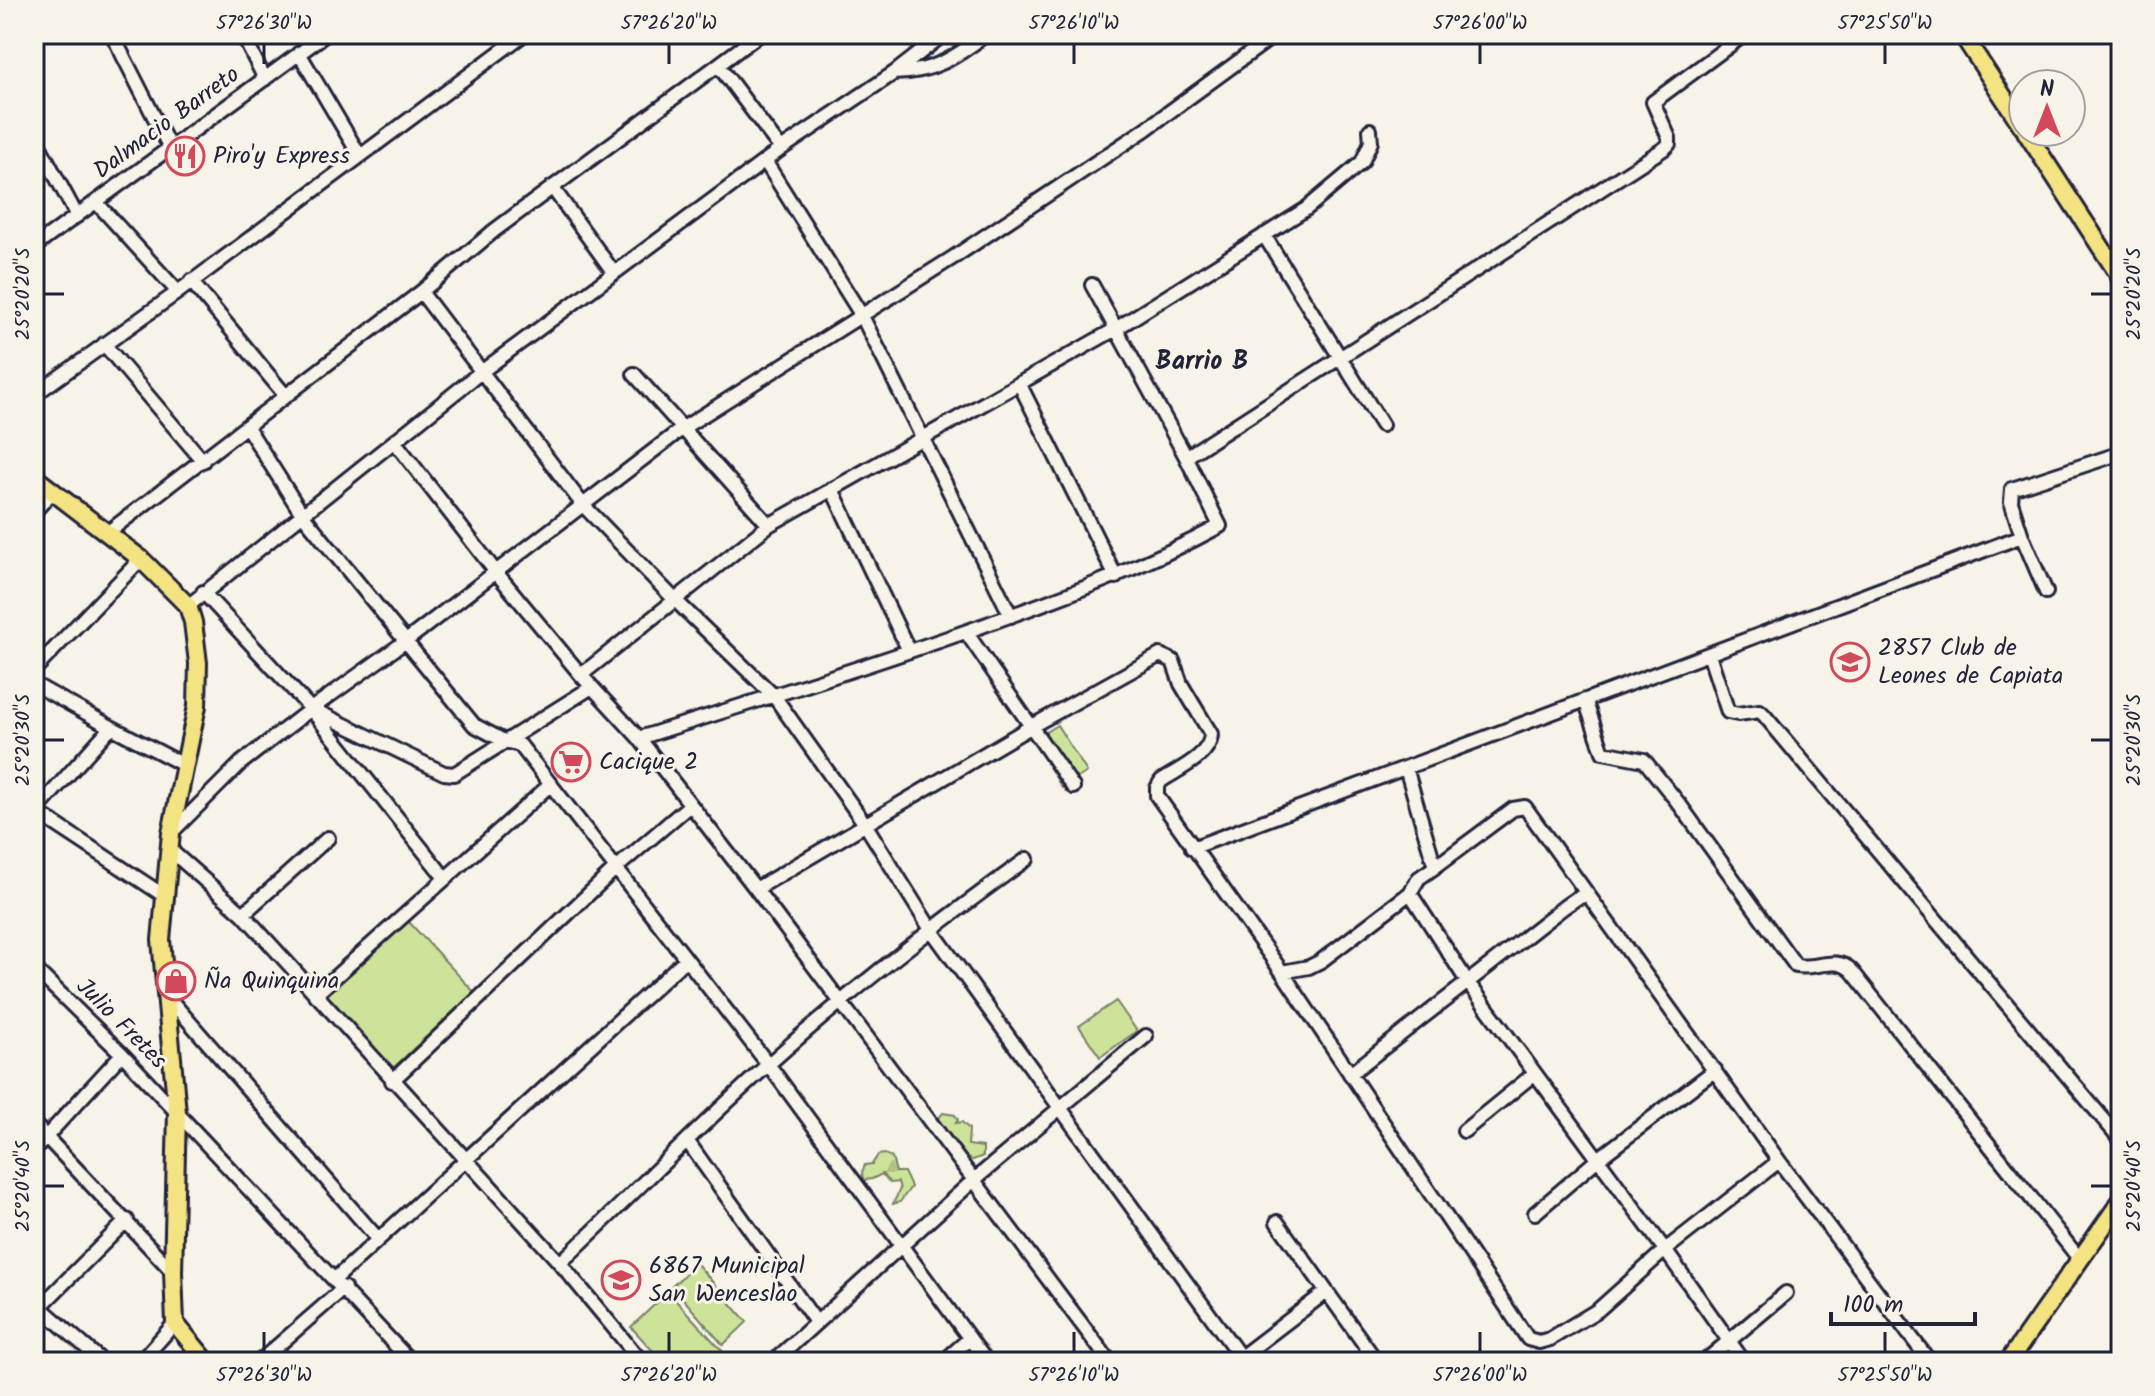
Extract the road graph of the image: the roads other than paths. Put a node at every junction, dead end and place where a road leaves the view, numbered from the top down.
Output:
1 (112, 34) edge
2 (242, 34) edge
3 (326, 34) edge
4 (524, 34) edge
5 (760, 34) edge
6 (944, 34) edge
7 (986, 34) edge
8 (1276, 34) edge
9 (1745, 34) edge
10 (1962, 34) edge
11 (299, 53) junction
12 (718, 65) junction
13 (894, 73) junction
14 (265, 79) junction
15 (2007, 103) edge
16 (1370, 130) dead end
17 (34, 136) edge
18 (170, 148) junction
19 (2036, 148) edge
20 (781, 149) junction
21 (360, 156) junction
22 (765, 161) junction
23 (552, 187) junction
24 (96, 202) junction
25 (77, 216) junction
26 (1264, 235) junction
27 (34, 247) edge
28 (614, 273) junction
29 (2121, 278) edge
30 (191, 281) junction
31 (1092, 285) dead end
32 (178, 292) junction
33 (421, 292) junction
34 (862, 316) junction
35 (1114, 330) junction
36 (104, 344) junction
37 (1338, 358) junction
38 (481, 372) junction
39 (634, 374) dead end
40 (1020, 385) junction
41 (34, 395) edge
42 (285, 395) junction
43 (1382, 425) dead end
44 (247, 427) junction
45 (683, 428) junction
46 (924, 439) junction
47 (395, 442) junction
48 (2121, 453) edge
49 (1186, 457) junction
50 (203, 461) junction
51 (34, 477) edge
52 (832, 489) junction
53 (53, 491) junction
54 (583, 505) junction
55 (34, 512) edge
56 (302, 514) junction
57 (769, 525) junction
58 (107, 533) junction
59 (2022, 536) junction
60 (141, 559) junction
61 (495, 571) junction
62 (1116, 577) junction
63 (203, 592) junction
64 (2046, 592) dead end
65 (675, 600) junction
66 (188, 606) junction
67 (1011, 616) junction
68 (966, 632) junction
69 (406, 641) junction
70 (909, 651) junction
71 (1709, 654) junction
72 (34, 670) edge
73 (581, 675) junction
74 (34, 684) edge
75 (592, 687) junction
76 (774, 696) junction
77 (1585, 700) junction
78 (311, 709) junction
79 (1032, 726) junction
80 (111, 727) junction
81 (639, 738) junction
82 (504, 741) junction
83 (186, 766) junction
84 (1406, 768) junction
85 (551, 784) junction
86 (1073, 787) dead end
87 (690, 805) junction
88 (35, 811) edge
89 (865, 824) junction
90 (328, 838) dead end
91 (170, 841) junction
92 (1192, 848) junction
93 (1027, 859) dead end
94 (1435, 867) junction
95 (615, 869) junction
96 (445, 878) junction
97 (756, 889) junction
98 (1410, 893) junction
99 (163, 895) junction
100 (1588, 895) junction
101 (243, 914) junction
102 (930, 928) junction
103 (685, 960) junction
104 (34, 968) edge
105 (1282, 972) junction
106 (1467, 981) junction
107 (164, 992) junction
108 (315, 995) junction
109 (839, 1002) junction
110 (1146, 1036) dead end
111 (122, 1054) junction
112 (768, 1064) junction
113 (1715, 1070) junction
114 (1350, 1074) junction
115 (1534, 1074) junction
116 (392, 1081) junction
117 (1059, 1107) junction
118 (177, 1112) junction
119 (34, 1124) edge
120 (1464, 1131) dead end
121 (46, 1137) junction
122 (2121, 1140) edge
123 (688, 1142) junction
124 (34, 1150) edge
125 (1598, 1159) junction
126 (465, 1160) junction
127 (1779, 1161) junction
128 (974, 1180) junction
129 (2121, 1201) edge
130 (1535, 1213) dead end
131 (127, 1220) junction
132 (1277, 1222) dead end
133 (378, 1239) junction
134 (903, 1246) junction
135 (1665, 1250) junction
136 (2081, 1261) junction
137 (560, 1263) junction
138 (173, 1272) junction
139 (340, 1283) junction
140 (1326, 1292) junction
141 (1786, 1293) dead end
142 (36, 1307) edge
143 (816, 1322) junction
144 (175, 1323) junction
145 (969, 1339) junction
146 (1729, 1342) junction
147 (1240, 1360) edge
148 (103, 1362) edge
149 (140, 1362) edge
150 (207, 1362) edge
151 (259, 1362) edge
152 (411, 1362) edge
153 (642, 1362) edge
154 (773, 1362) edge
155 (943, 1362) edge
156 (987, 1362) edge
157 (1110, 1362) edge
158 (1377, 1362) edge
159 (1704, 1362) edge
160 (1744, 1362) edge
161 (1930, 1362) edge
162 (2008, 1362) edge

1 - 18 street
2 - 14 street
3 - 11 street, Dalmacio Barreto
4 - 21 street
5 - 12 street
6 - 13 street
7 - 13 street
8 - 34 street
9 - 37 street
10 - 15 main road
11 - 14 street, Dalmacio Barreto
11 - 21 street
12 - 20 street
12 - 23 street
13 - 20 street
14 - 18 street, Dalmacio Barreto
16 - 26 street
17 - 25 street
18 - 24 street, Dalmacio Barreto
19 - 29 main road
20 - 22 street
21 - 30 street
22 - 28 street
22 - 34 street
23 - 28 street
23 - 33 street
24 - 25 street, Dalmacio Barreto
24 - 32 street
25 - 27 street, Dalmacio Barreto
26 - 35 street
26 - 37 street
28 - 38 street
30 - 32 street
30 - 42 street
31 - 35 street
32 - 36 street
33 - 38 street
33 - 42 street
34 - 45 street
34 - 46 street
35 - 40 street
35 - 49 street
36 - 41 street
36 - 50 street
37 - 43 street
37 - 49 street
38 - 47 street
38 - 54 street
39 - 45 street
40 - 46 street
40 - 62 street
42 - 44 street
44 - 50 street
44 - 56 street
45 - 54 street
45 - 57 street
46 - 52 street
46 - 67 street
47 - 56 street
47 - 61 street
48 - 59 street
49 - 62 street
50 - 58 street
51 - 53 main road
52 - 57 street
52 - 70 street
53 - 55 street
53 - 58 main road
54 - 61 street
54 - 65 street
56 - 63 street
56 - 69 street
57 - 65 street
58 - 60 main road
59 - 64 street
59 - 71 street
60 - 66 main road
60 - 72 street
61 - 69 street
61 - 73 street
62 - 67 street
63 - 66 street
63 - 78 street
65 - 73 street
65 - 76 street
66 - 83 main road
67 - 68 street
68 - 70 street
68 - 79 street
69 - 78 street
69 - 82 street
70 - 76 street
71 - 77 street
71 - 122 street
73 - 75 street
74 - 80 street
75 - 81 street
75 - 82 street
76 - 81 street
76 - 89 street
77 - 84 street
77 - 136 street
78 - 82 street
78 - 91 street
78 - 96 street
79 - 86 street
79 - 89 street
79 - 92 street
80 - 83 street
80 - 88 street
81 - 87 street
82 - 85 street
83 - 91 main road
84 - 92 street
84 - 94 street
85 - 95 street
85 - 96 street
87 - 95 street
87 - 97 street
88 - 99 street
89 - 97 street
89 - 102 street
90 - 101 street
91 - 99 main road
91 - 101 street
92 - 105 street
93 - 102 street
94 - 98 street
94 - 100 street
95 - 103 street
95 - 116 street
96 - 108 street
97 - 109 street
98 - 105 street
98 - 106 street
99 - 107 main road
100 - 106 street
100 - 113 street
101 - 108 street
102 - 109 street
102 - 117 street
103 - 112 street
103 - 126 street
104 - 111 street, Julio Fretes
105 - 114 street
106 - 114 street
106 - 115 street
107 - 118 main road
107 - 133 street
108 - 116 street
109 - 112 street
109 - 128 street
110 - 117 street
111 - 118 street, Julio Fretes
111 - 121 street
112 - 123 street
112 - 134 street
113 - 125 street
113 - 127 street
114 - 135 street
115 - 120 street
115 - 125 street
116 - 126 street
117 - 128 street
117 - 147 street
118 - 138 main road
118 - 139 street, Julio Fretes
119 - 121 street
121 - 124 street
121 - 131 street
123 - 137 street
123 - 143 street
125 - 130 street
125 - 135 street
126 - 133 street
126 - 137 street
127 - 135 street
127 - 161 street
128 - 134 street
128 - 157 street
129 - 136 main road
131 - 138 street
131 - 142 street
132 - 140 street
133 - 139 street
134 - 143 street
134 - 145 street
135 - 146 street
136 - 162 main road
137 - 153 street
138 - 144 main road
139 - 151 street
139 - 152 street, Julio Fretes
140 - 147 street
140 - 158 street
141 - 146 street
142 - 148 street
143 - 154 street
144 - 149 street
144 - 150 main road
145 - 155 street
145 - 156 street
146 - 159 street
146 - 160 street

